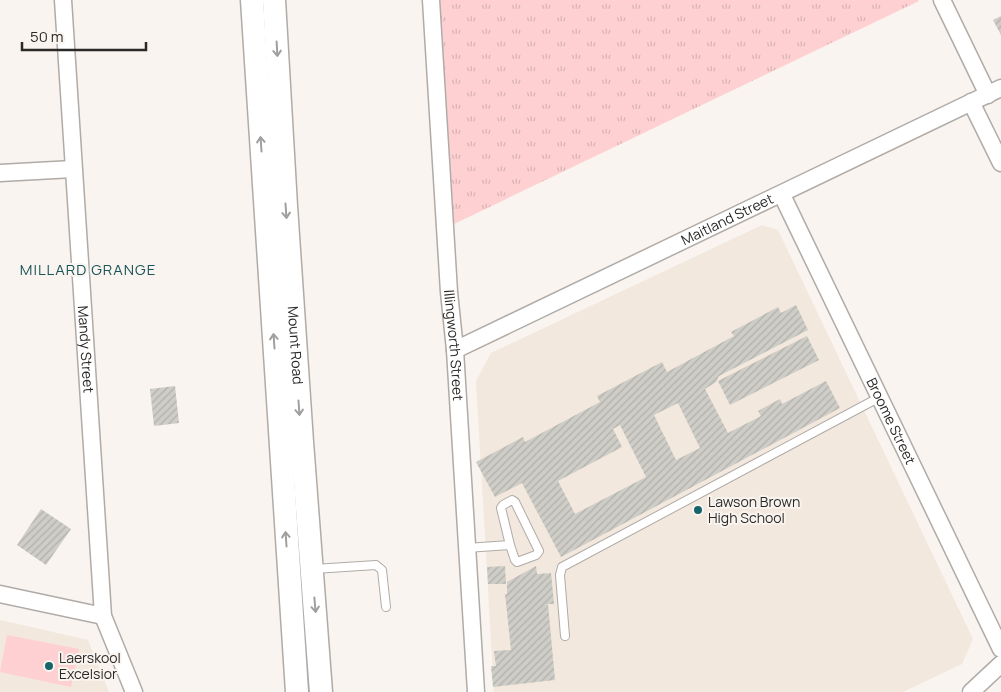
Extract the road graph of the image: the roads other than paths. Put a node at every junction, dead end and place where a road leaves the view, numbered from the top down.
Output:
1 (63, 0) edge
2 (252, 0) edge
3 (274, 0) edge
4 (431, 0) edge
5 (942, 0) edge
6 (994, 91) edge
7 (971, 102) junction
8 (270, 113) junction
9 (1001, 164) edge
10 (73, 169) junction
11 (0, 173) edge
12 (782, 194) junction
13 (455, 350) junction
14 (880, 397) junction
15 (293, 477) junction
16 (510, 545) junction
17 (466, 548) junction
18 (312, 569) junction
19 (0, 594) edge
20 (386, 607) dead end
21 (103, 616) junction
22 (565, 636) dead end
23 (1001, 649) edge
24 (1001, 664) edge
25 (134, 692) edge
26 (296, 692) edge
27 (321, 692) edge
28 (476, 692) edge
29 (971, 692) edge

1 - 10 street, Mandy Street
2 - 8 main road, Mount Road
3 -> 8 main road, Mount Road
4 - 13 street, Illingworth Street
5 - 6 street
6 - 7 street, Maitland Street
7 - 9 street
7 - 12 street, Maitland Street
8 - 15 main road, Mount Road
10 - 11 street
10 - 21 street, Mandy Street
12 - 13 street, Maitland Street
12 - 14 street, Broome Street
13 - 17 street, Illingworth Street
14 - 22 lane
14 - 23 street, Broome Street
15 - 18 main road, Mount Road
26 -> 15 main road, Mount Road
16 - 16 lane
16 - 17 lane
17 - 28 street, Illingworth Street
18 - 20 lane
18 -> 27 main road, Mount Road
19 - 21 street
21 - 25 street, Mandy Street
24 - 29 street

